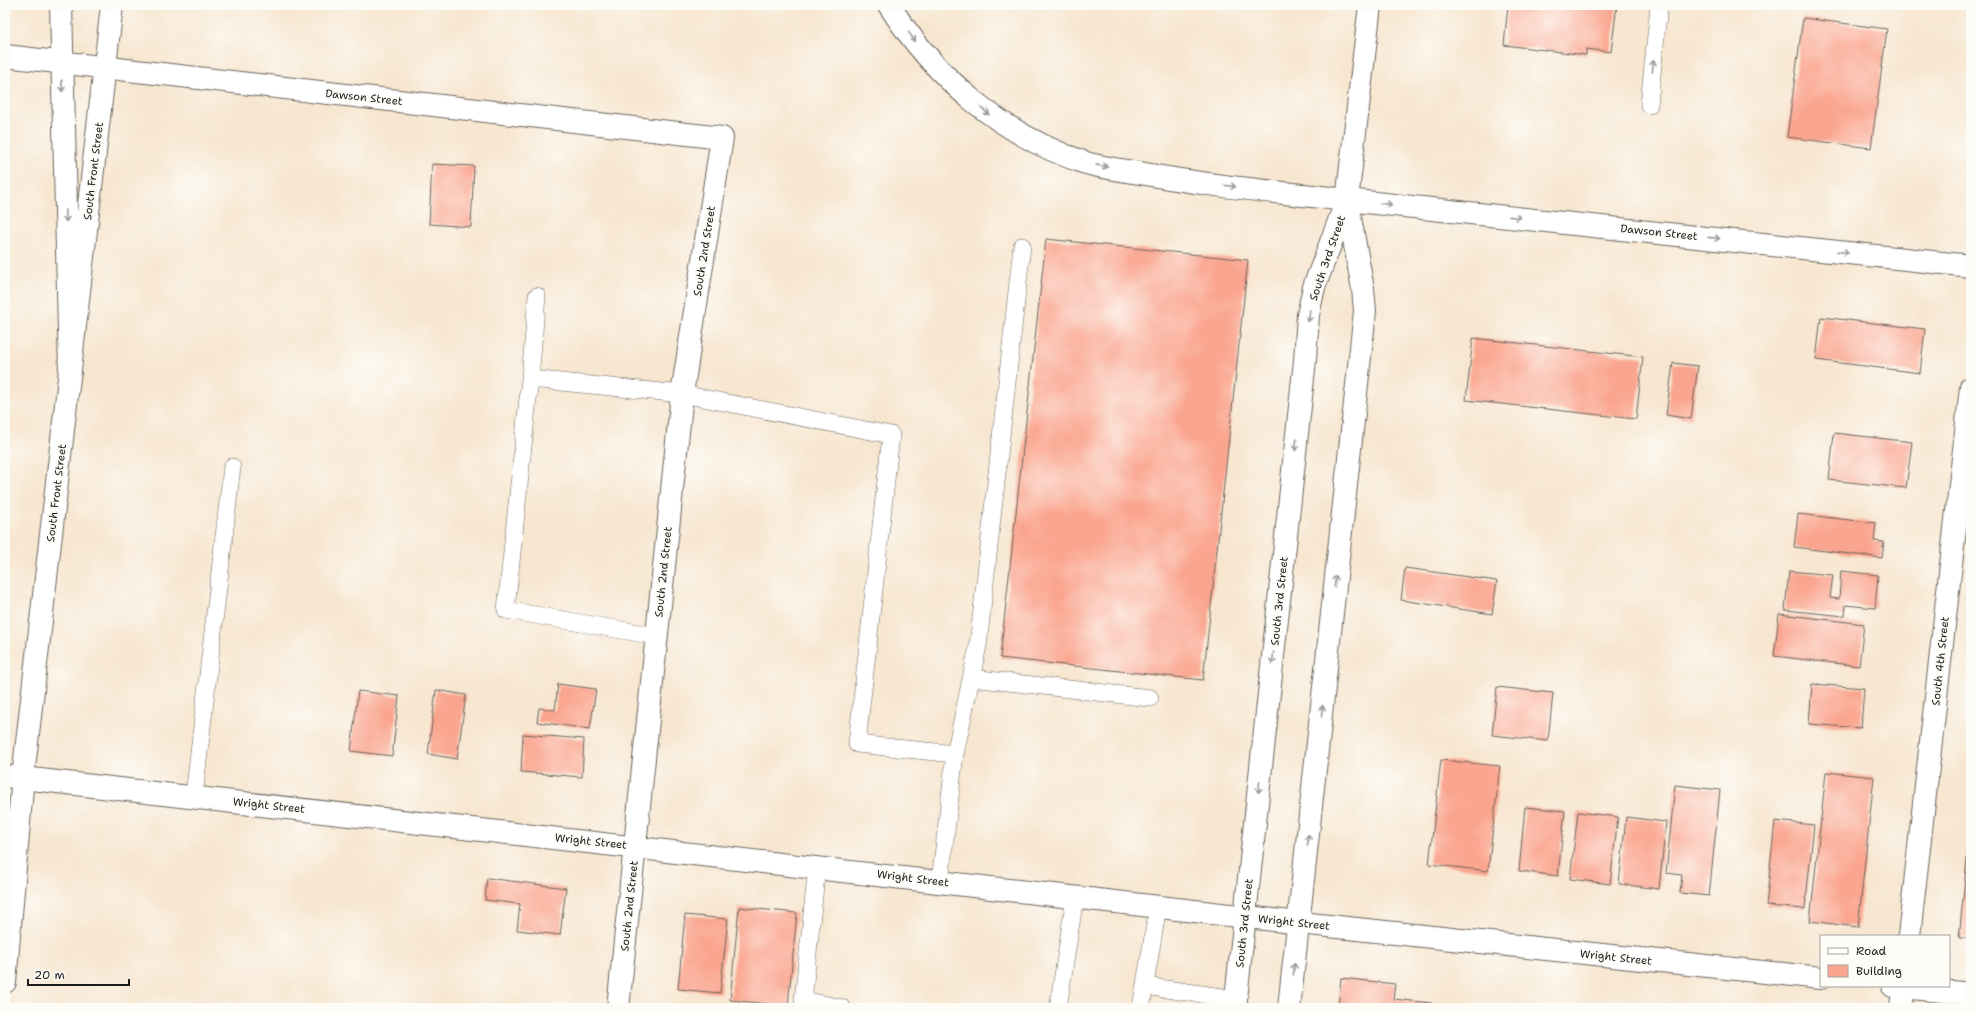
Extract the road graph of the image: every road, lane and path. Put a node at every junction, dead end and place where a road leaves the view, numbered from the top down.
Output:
1 (60, 5) edge
2 (112, 5) edge
3 (889, 5) edge
4 (1370, 5) edge
5 (1659, 5) edge
6 (5, 56) edge
7 (62, 63) junction
8 (105, 68) junction
9 (1649, 105) dead end
10 (722, 138) joint
11 (1347, 200) junction
12 (1022, 246) dead end
13 (1971, 266) edge
14 (537, 296) dead end
15 (70, 372) junction
16 (530, 379) junction
17 (1971, 387) edge
18 (682, 394) junction
19 (232, 467) dead end
20 (656, 636) junction
21 (971, 678) junction
22 (1150, 698) dead end
23 (955, 754) junction
24 (14, 776) edge
25 (194, 796) junction
26 (636, 846) junction
27 (817, 867) junction
28 (940, 882) junction
29 (1075, 897) junction
30 (1158, 907) junction
31 (1245, 917) junction
32 (1300, 923) junction
33 (1909, 935) edge
34 (1820, 978) edge
35 (5, 982) edge
36 (1145, 986) junction
37 (1900, 992) edge
38 (1971, 994) edge
39 (1235, 1003) edge
40 (618, 1008) edge
41 (842, 1008) edge
42 (1058, 1008) edge
43 (1141, 1008) edge
44 (1289, 1008) edge

1 - 7 main road
2 - 8 main road, South Front Street
3 -> 11 main road, Dawson Street
4 - 11 main road, South 3rd Street
9 -> 5 lane
6 - 7 main road, Dawson Street
7 - 8 main road, Dawson Street
7 -> 15 main road
8 - 10 main road, Dawson Street
8 - 15 main road, South Front Street
10 - 18 main road, South 2nd Street
11 -> 13 main road, Dawson Street
11 -> 31 main road, South 3rd Street
32 -> 11 main road, South 3rd Street
12 - 21 lane
14 - 16 lane
15 - 24 main road, South Front Street
16 - 18 lane
16 - 20 lane
17 - 33 main road, South 4th Street
18 - 20 main road, South 2nd Street
18 - 23 lane
19 - 25 lane
20 - 26 main road, South 2nd Street
21 - 22 lane
21 - 23 lane
23 - 28 lane
24 - 25 main road, Wright Street
24 - 35 main road, South Front Street
25 - 26 main road, Wright Street
26 - 27 main road, Wright Street
26 - 40 main road, South 2nd Street
27 - 28 main road, Wright Street
27 - 41 lane
28 - 29 main road, Wright Street
29 - 30 main road, Wright Street
29 - 42 lane
30 - 31 main road, Wright Street
30 - 36 lane
31 - 32 main road, Wright Street
31 - 39 main road, South 3rd Street
32 - 34 main road, Wright Street
44 -> 32 main road, South 3rd Street
36 - 39 lane
36 - 43 lane
37 - 38 main road

